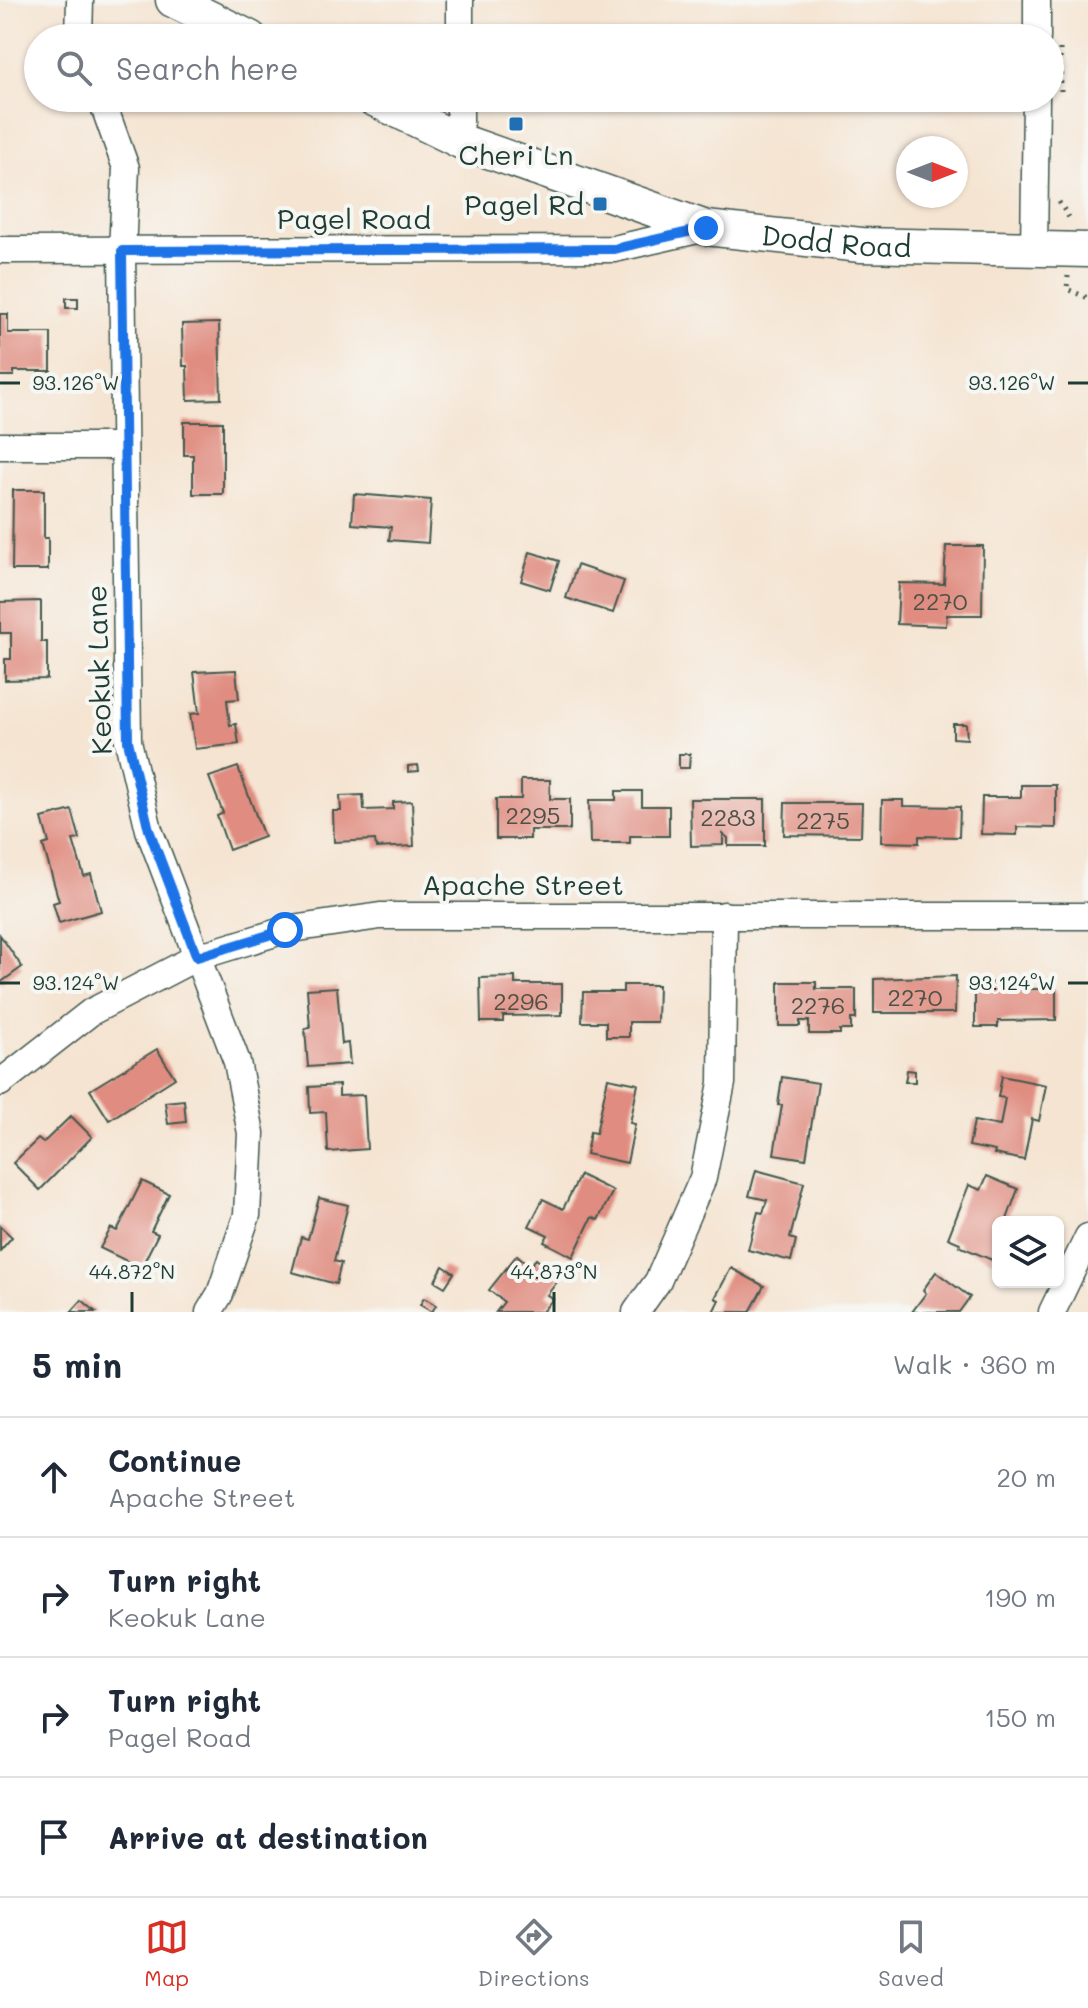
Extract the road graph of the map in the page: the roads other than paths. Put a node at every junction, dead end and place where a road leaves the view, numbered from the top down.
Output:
1 (80, 0) edge
2 (173, 0) edge
3 (460, 0) edge
4 (1037, 0) edge
5 (79, 24) edge
6 (222, 24) edge
7 (460, 24) edge
8 (1037, 24) edge
9 (106, 112) edge
10 (401, 112) edge
11 (460, 112) edge
12 (1036, 112) edge
13 (460, 141) junction
14 (706, 228) junction
15 (1083, 234) edge
16 (0, 250) edge
17 (1034, 250) junction
18 (122, 251) junction
19 (0, 446) edge
20 (124, 446) junction
21 (724, 915) junction
22 (1088, 916) edge
23 (197, 957) junction
24 (0, 1083) edge
25 (1088, 1237) edge
26 (209, 1312) edge
27 (636, 1312) edge
28 (1052, 1312) edge

1 - 5 street
2 - 6 main road
3 - 7 street
4 - 8 street
9 - 18 street, Keokuk Lane
10 - 13 main road, Dodd Road
11 - 13 street
12 - 17 street
13 - 14 main road, Dodd Road
14 - 17 main road, Dodd Road
14 - 18 street, Pagel Road
15 - 17 main road, Dodd Road
16 - 18 street, Pagel Road
18 - 20 street, Keokuk Lane
19 - 20 street
20 - 23 street, Keokuk Lane
21 - 22 street, Apache Street
21 - 23 street, Apache Street
21 - 27 street
23 - 24 street, Apache Street
23 - 26 street, Keokuk Lane
25 - 28 street

